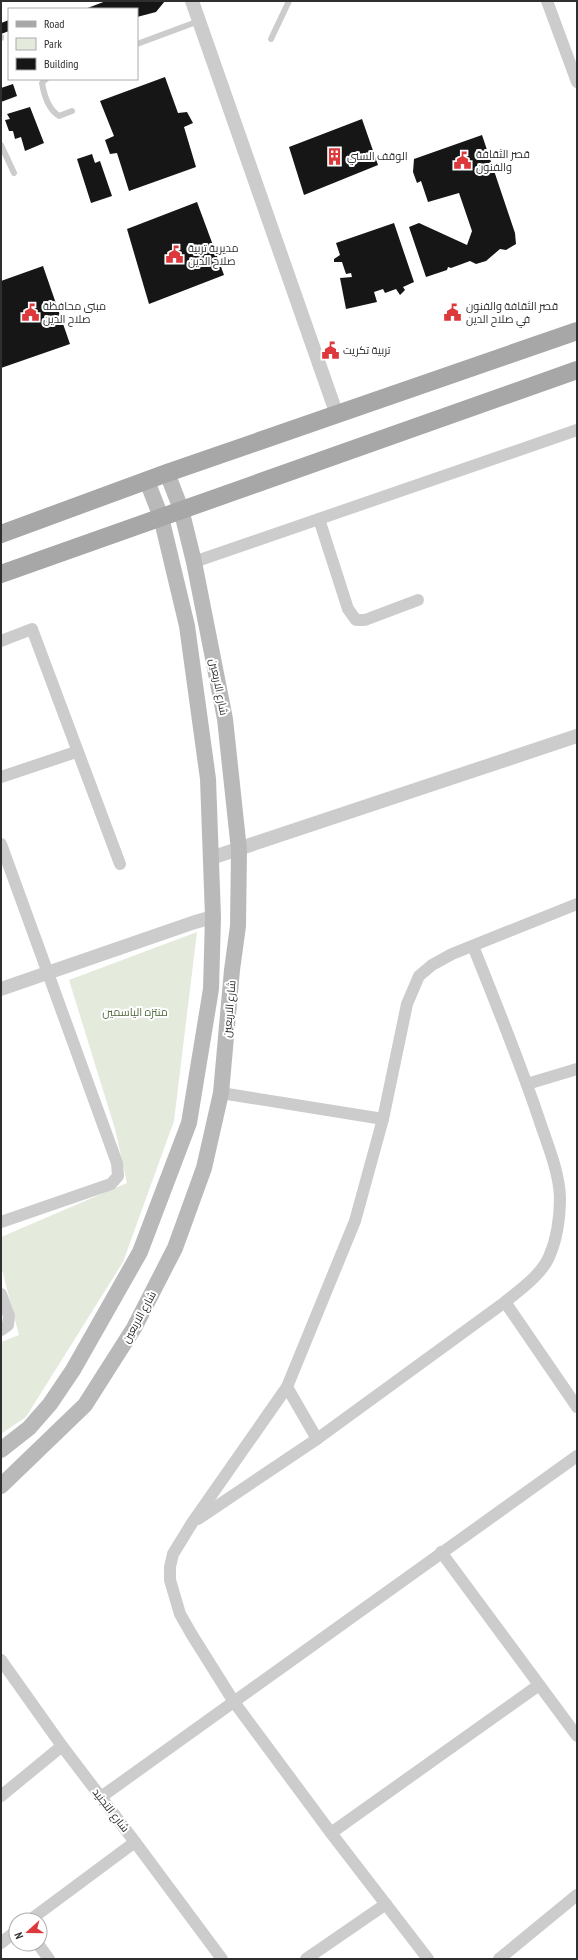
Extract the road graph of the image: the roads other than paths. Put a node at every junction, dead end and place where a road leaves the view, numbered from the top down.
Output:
1 (192, 1) edge
2 (289, 1) edge
3 (547, 1) edge
4 (199, 21) junction
5 (271, 39) dead end
6 (138, 44) edge
7 (45, 80) edge
8 (577, 82) edge
9 (72, 111) dead end
10 (1, 145) edge
11 (14, 173) dead end
12 (577, 331) edge
13 (577, 370) edge
14 (338, 415) junction
15 (577, 430) edge
16 (167, 473) junction
17 (147, 481) junction
18 (181, 509) junction
19 (161, 516) junction
20 (319, 519) junction
21 (1, 534) edge
22 (194, 562) junction
23 (1, 574) edge
24 (418, 600) dead end
25 (1, 641) edge
26 (576, 740) edge
27 (76, 752) junction
28 (1, 777) edge
29 (1, 844) edge
30 (239, 850) junction
31 (211, 858) junction
32 (120, 864) dead end
33 (577, 904) edge
34 (213, 917) junction
35 (472, 946) junction
36 (48, 973) junction
37 (1, 990) edge
38 (577, 1069) edge
39 (527, 1084) junction
40 (221, 1093) junction
41 (383, 1119) junction
42 (1, 1222) edge
43 (1, 1294) edge
44 (505, 1302) junction
45 (1, 1330) edge
46 (287, 1387) junction
47 (577, 1407) edge
48 (317, 1439) junction
49 (1, 1450) edge
50 (577, 1456) edge
51 (1, 1486) edge
52 (192, 1523) junction
53 (441, 1552) junction
54 (1, 1660) edge
55 (539, 1685) junction
56 (234, 1702) junction
57 (577, 1736) edge
58 (62, 1746) junction
59 (1, 1796) edge
60 (101, 1797) junction
61 (331, 1833) junction
62 (135, 1842) junction
63 (577, 1895) edge
64 (386, 1904) junction
65 (41, 1912) edge
66 (222, 1959) edge
67 (306, 1959) edge
68 (428, 1959) edge
69 (499, 1959) edge

1 - 4 street
2 - 5 lane
3 - 8 street
4 - 6 lane
4 - 14 street
7 - 9 lane
10 - 11 lane
12 - 14 main road
13 - 18 main road
14 - 16 main road
15 - 20 street
16 - 17 main road
16 - 18 main road, شارع الاربعين
17 - 19 main road
17 - 21 main road
18 - 19 main road
18 - 22 main road, شارع الاربعين
19 - 23 main road
19 - 31 main road
20 - 22 street
20 - 24 street
22 - 30 main road, شارع الاربعين
25 - 27 street
26 - 30 street
27 - 28 street
27 - 32 street
29 - 36 street
30 - 31 street
30 - 40 main road, شارع الاربعين
31 - 34 main road
33 - 35 street
34 - 36 street
34 - 49 main road
35 - 39 street
35 - 41 street
36 - 37 street
36 - 42 street
38 - 39 street
39 - 44 street
40 - 41 street
40 - 51 main road, شارع الاربعين
41 - 46 street
43 - 45 street
44 - 47 street
44 - 48 street
46 - 48 street
46 - 52 street
48 - 52 street
50 - 53 street
52 - 56 street
53 - 55 street
53 - 56 street
54 - 58 street, شارع التجنيد
55 - 57 street
55 - 61 street
56 - 60 street
56 - 61 street
58 - 59 street
58 - 60 street, شارع التجنيد
60 - 62 street, شارع التجنيد
61 - 64 street
62 - 65 street
62 - 66 street, شارع التجنيد
63 - 69 street
64 - 67 street
64 - 68 street

